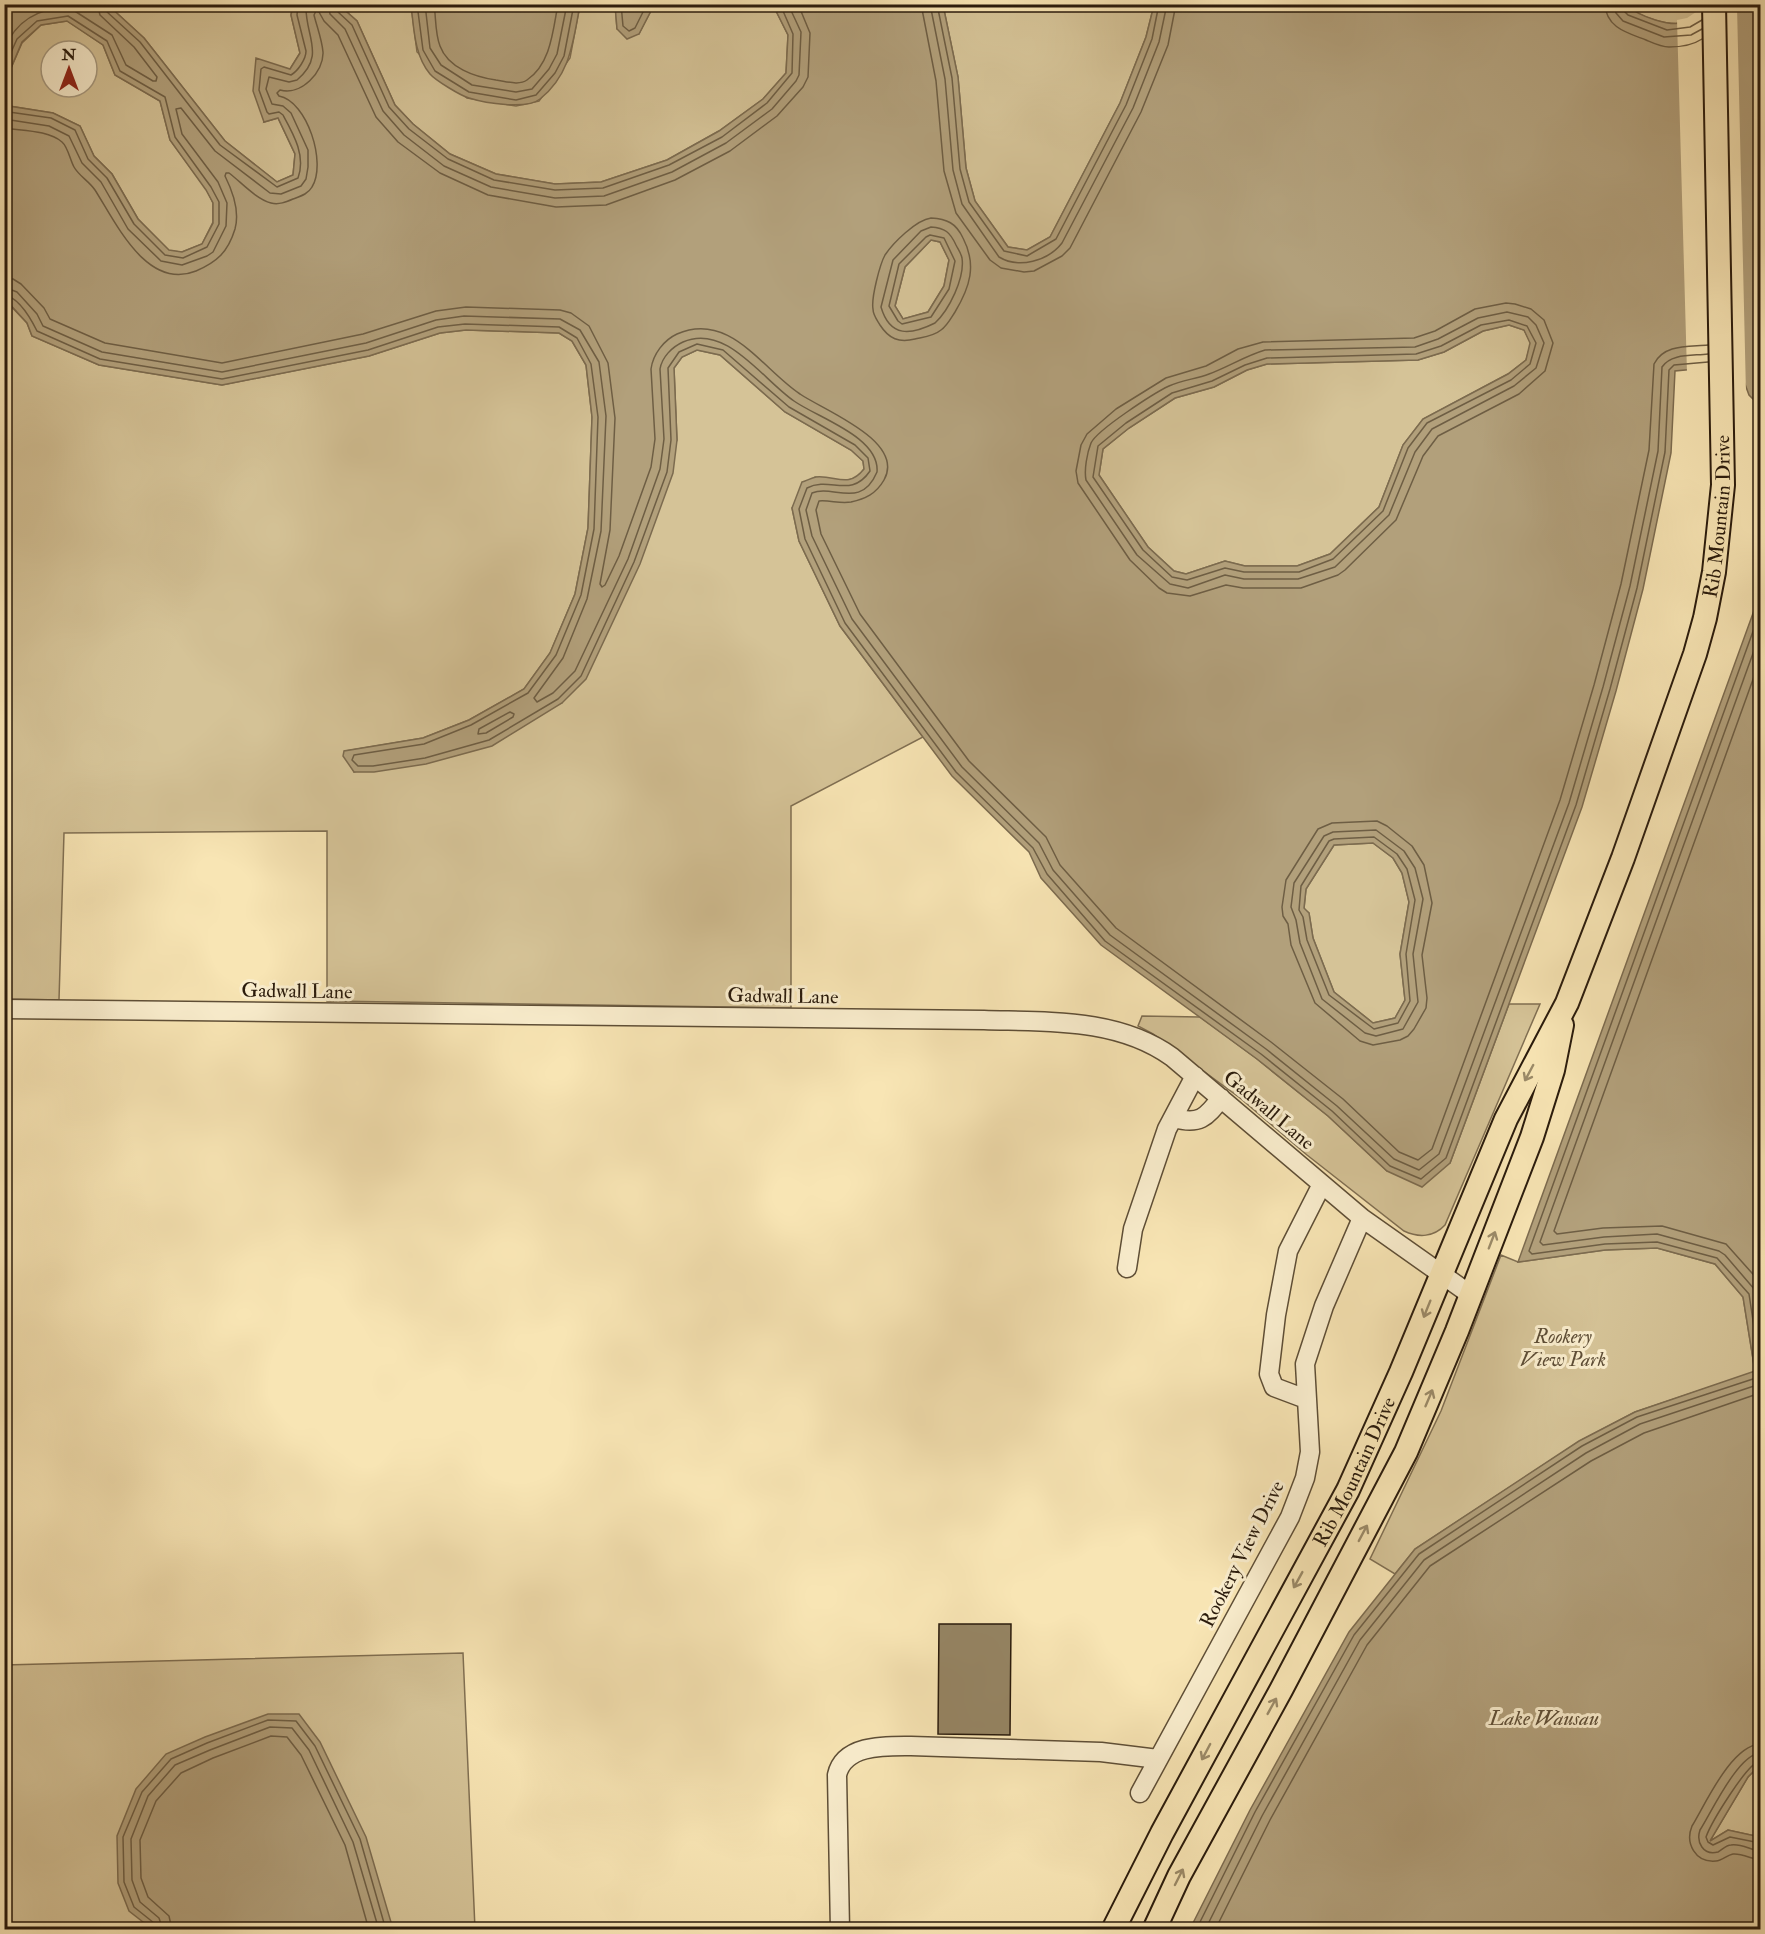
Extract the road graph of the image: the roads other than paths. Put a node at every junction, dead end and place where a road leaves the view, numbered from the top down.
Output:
1 (1714, 4) edge
2 (1567, 1003) junction
3 (4, 1009) edge
4 (1195, 1076) junction
5 (1221, 1098) junction
6 (1174, 1118) junction
7 (1322, 1184) junction
8 (1362, 1218) junction
9 (1127, 1268) dead end
10 (1441, 1275) junction
11 (1471, 1295) junction
12 (1306, 1399) junction
13 (1158, 1760) junction
14 (1140, 1793) dead end
15 (840, 1929) edge
16 (1113, 1929) edge
17 (1154, 1929) edge

1 - 2 main road, Rib Mountain Drive
2 -> 10 main road, Rib Mountain Drive
11 -> 2 main road, Rib Mountain Drive
3 - 4 street, Gadwall Lane
4 - 5 street, Gadwall Lane
4 - 6 street
5 - 6 street
5 - 7 street, Gadwall Lane
6 - 9 street
7 - 8 street, Gadwall Lane
7 - 12 street
8 - 10 street, Gadwall Lane
8 - 12 street, Rookery View Drive
10 - 11 street, Gadwall Lane
10 -> 16 main road, Rib Mountain Drive
17 -> 11 main road, Rib Mountain Drive
12 - 13 street, Rookery View Drive
13 - 14 street, Rookery View Drive
13 - 15 street

